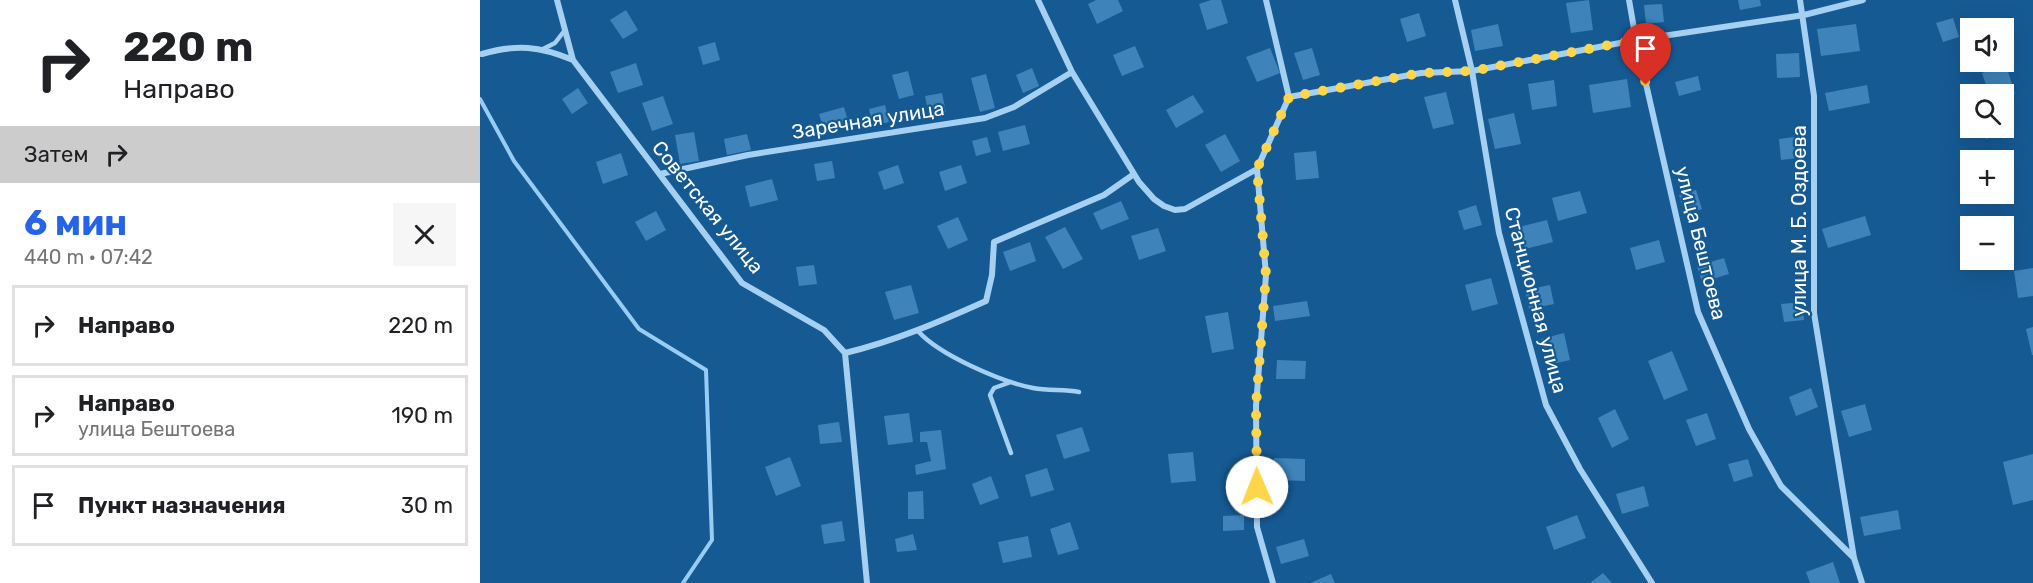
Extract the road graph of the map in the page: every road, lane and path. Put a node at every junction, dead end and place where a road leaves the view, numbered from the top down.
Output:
1 (557, 0) edge
2 (1038, 0) edge
3 (1266, 0) edge
4 (1455, 0) edge
5 (1629, 0) edge
6 (1800, 0) edge
7 (1863, 0) edge
8 (1804, 15) junction
9 (565, 30) junction
10 (1636, 40) junction
11 (543, 49) junction
12 (482, 54) dead end
13 (573, 60) junction
14 (1472, 71) junction
15 (1072, 72) junction
16 (1289, 97) junction
17 (1257, 169) junction
18 (660, 174) junction
19 (1134, 174) junction
20 (918, 331) junction
21 (845, 353) junction
22 (1011, 382) junction
23 (1079, 392) dead end
24 (1011, 453) dead end
25 (1854, 558) junction
26 (867, 583) edge
27 (1273, 583) edge
28 (1652, 583) edge
29 (1862, 583) edge

1 - 9 street
2 - 15 street
3 - 16 street
4 - 14 street, Станционная улица
5 - 10 street, улица Бештоева
6 - 8 street, улица М. Б. Оздоева
7 - 8 street
8 - 10 street
8 - 25 street, улица М. Б. Оздоева
9 - 11 lane
9 - 13 street
10 - 14 street
10 - 25 street, улица Бештоева
11 - 12 street
11 - 13 street
13 - 18 street, Советская улица
14 - 16 street
14 - 28 street, Станционная улица
15 - 18 street, Заречная улица
15 - 19 street
16 - 17 street
17 - 19 street
17 - 27 street
18 - 21 street, Советская улица
19 - 20 street
20 - 21 street
20 - 22 lane
21 - 26 street
22 - 23 lane
22 - 24 lane
25 - 29 street, улица М. Б. Оздоева

